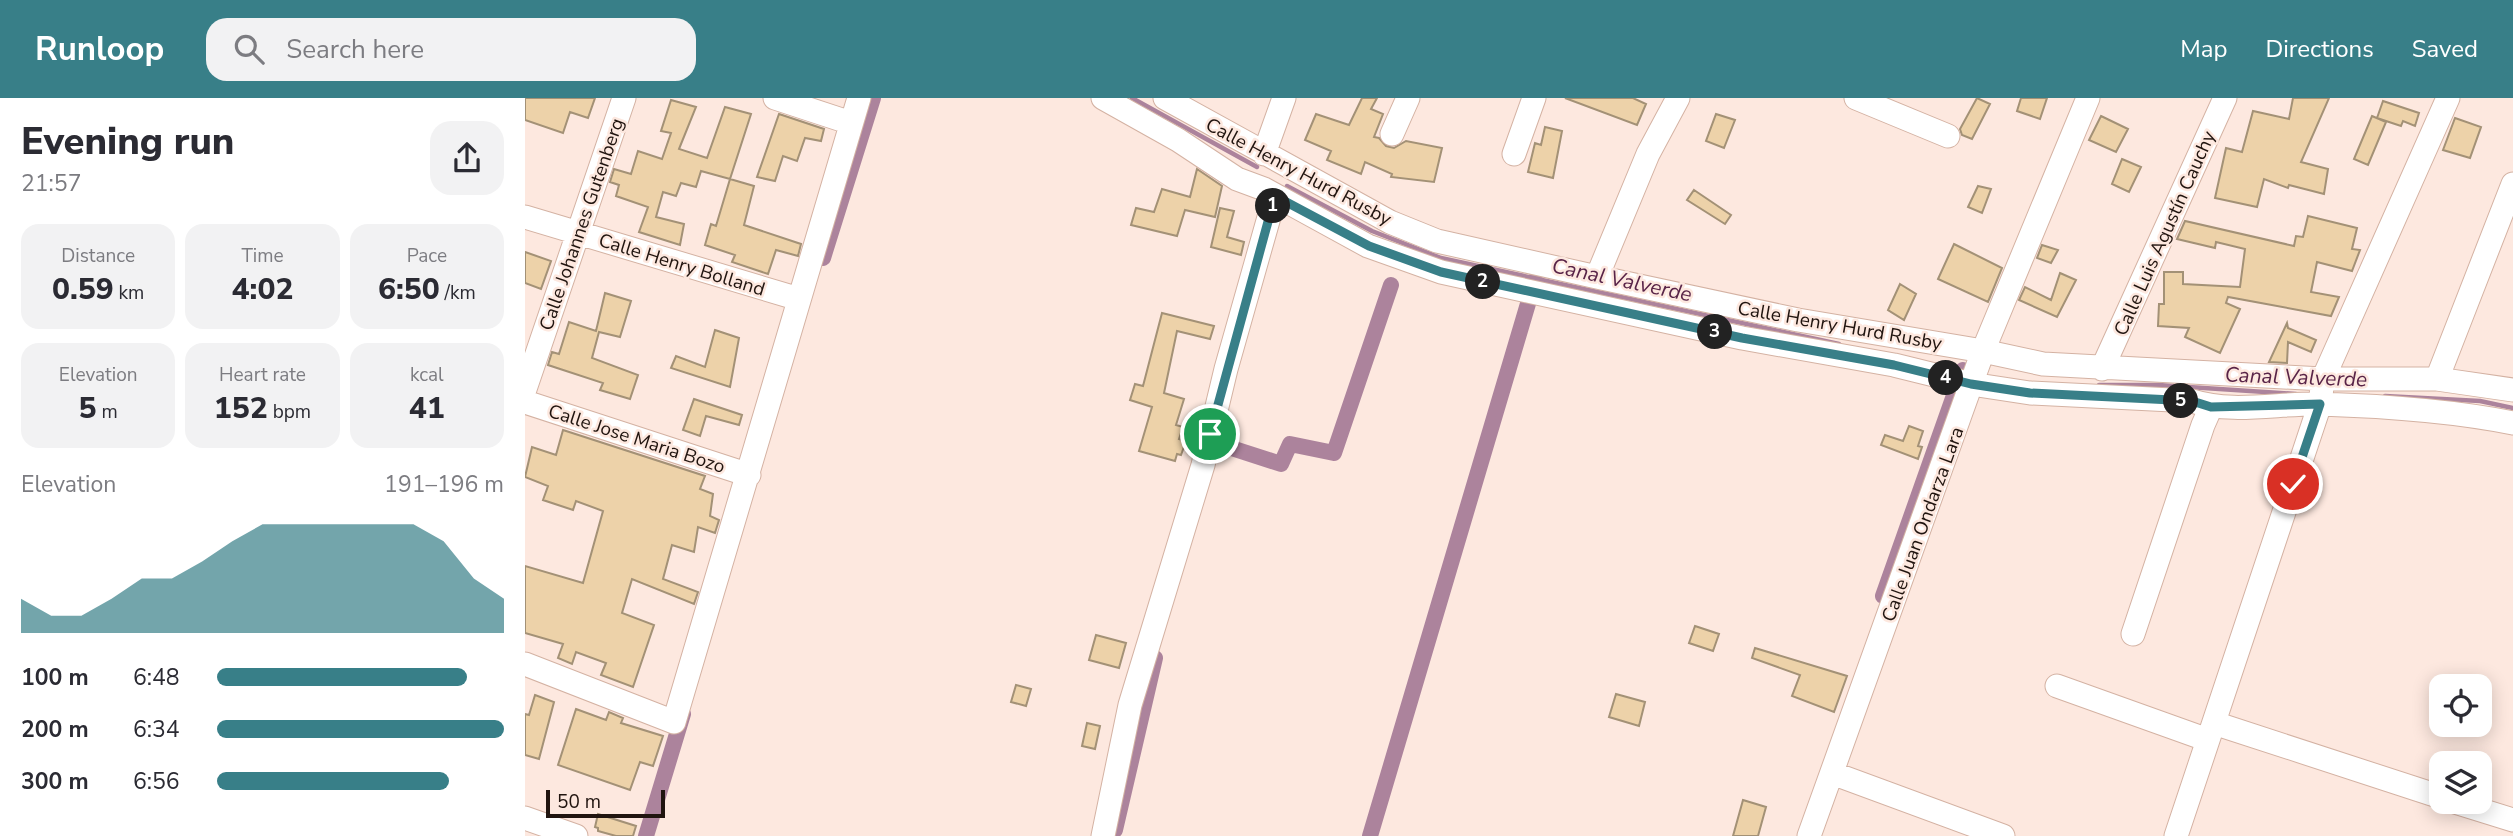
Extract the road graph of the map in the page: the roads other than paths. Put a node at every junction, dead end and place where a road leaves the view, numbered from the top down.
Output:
1 (624, 98) edge
2 (775, 98) edge
3 (859, 98) edge
4 (1103, 98) edge
5 (1165, 98) edge
6 (1284, 98) edge
7 (1408, 98) edge
8 (1534, 98) edge
9 (1678, 98) edge
10 (1856, 98) edge
11 (2088, 98) edge
12 (2225, 98) edge
13 (2448, 98) edge
14 (851, 122) junction
15 (1392, 134) dead end
16 (1948, 135) dead end
17 (1514, 154) dead end
18 (1271, 157) junction
19 (2513, 184) edge
20 (1270, 193) junction
21 (525, 217) edge
22 (579, 233) junction
23 (1597, 277) junction
24 (799, 299) junction
25 (1983, 351) junction
26 (2102, 369) junction
27 (2323, 379) junction
28 (2437, 379) junction
29 (1971, 384) junction
30 (525, 389) edge
31 (2513, 390) edge
32 (525, 402) edge
33 (2320, 404) junction
34 (2211, 407) junction
35 (2513, 423) edge
36 (749, 475) junction
37 (2133, 634) dead end
38 (525, 664) edge
39 (2057, 686) dead end
40 (2211, 732) junction
41 (1832, 773) junction
42 (2429, 794) edge
43 (2492, 813) edge
44 (525, 818) edge
45 (2513, 820) edge
46 (576, 835) edge
47 (1103, 836) edge
48 (1809, 836) edge
49 (2003, 836) edge
50 (2176, 836) edge

1 - 22 street, Calle Johannes Gutenberg
2 - 14 street
3 - 14 street
4 - 20 street, Calle Henry Hurd Rusby
5 - 18 street, Calle Henry Hurd Rusby
6 - 18 street
7 - 15 street
8 - 17 street
9 - 23 street
10 - 16 street
11 - 25 street, Calle Juan Ondarza Lara
12 - 26 street, Calle Luis Agustín Cauchy
13 - 27 street
14 - 24 street
18 - 20 street
18 - 23 street, Calle Henry Hurd Rusby
19 - 28 street
20 - 29 street, Calle Henry Hurd Rusby
20 - 47 street
21 - 22 street, Calle Henry Bolland
22 - 24 street, Calle Henry Bolland
22 - 30 street, Calle Johannes Gutenberg
23 - 25 street, Calle Henry Hurd Rusby
24 - 36 street
25 - 26 street, Calle Henry Hurd Rusby
25 - 29 street, Calle Juan Ondarza Lara
26 - 27 street, Calle Henry Hurd Rusby
27 - 28 street, Calle Henry Hurd Rusby
27 - 33 street
28 - 31 street, Calle Henry Hurd Rusby
29 - 34 street, Calle Henry Hurd Rusby
29 - 41 street, Calle Juan Ondarza Lara
32 - 36 street, Calle Jose Maria Bozo
33 - 34 street, Calle Henry Hurd Rusby
33 - 35 street, Calle Henry Hurd Rusby
33 - 40 street
34 - 37 street
36 - 38 street
39 - 40 street
40 - 42 street
40 - 50 street
41 - 48 street, Calle Juan Ondarza Lara
41 - 49 street
43 - 45 street
44 - 46 street

